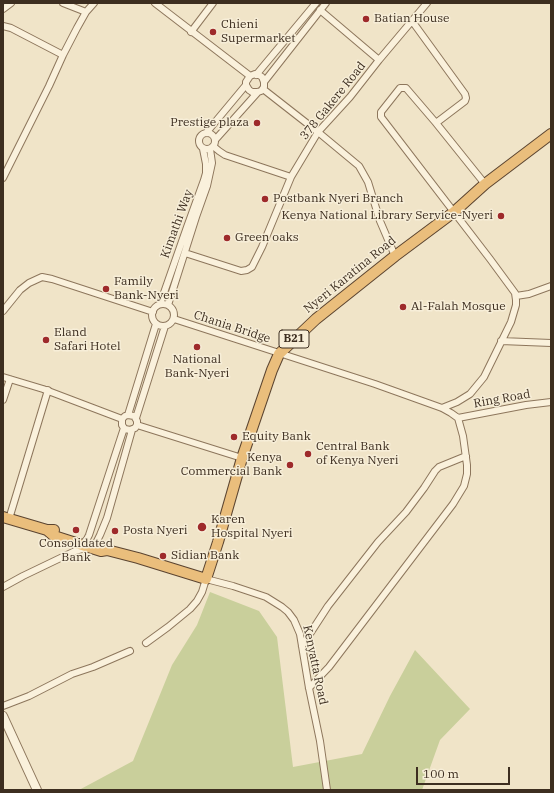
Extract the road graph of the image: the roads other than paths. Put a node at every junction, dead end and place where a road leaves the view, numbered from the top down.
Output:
1 (11, 3) edge
2 (63, 3) edge
3 (94, 3) edge
4 (155, 3) edge
5 (213, 3) edge
6 (316, 3) edge
7 (326, 3) edge
8 (427, 3) edge
9 (3, 10) edge
10 (320, 10) junction
11 (86, 12) junction
12 (412, 21) junction
13 (3, 26) edge
14 (191, 32) junction
15 (63, 55) junction
16 (379, 60) junction
17 (256, 74) junction
18 (250, 76) junction
19 (264, 82) junction
20 (246, 85) junction
21 (260, 90) junction
22 (436, 123) junction
23 (318, 132) junction
24 (206, 133) junction
25 (551, 134) edge
26 (210, 146) junction
27 (290, 177) junction
28 (3, 178) edge
29 (484, 184) junction
30 (454, 212) junction
31 (185, 253) junction
32 (394, 256) junction
33 (551, 286) edge
34 (516, 296) junction
35 (160, 304) junction
36 (168, 305) junction
37 (3, 311) edge
38 (153, 312) junction
39 (174, 319) junction
40 (156, 324) junction
41 (165, 326) junction
42 (501, 342) junction
43 (551, 343) edge
44 (279, 354) junction
45 (6, 378) edge
46 (48, 390) junction
47 (3, 400) edge
48 (551, 402) edge
49 (442, 408) junction
50 (128, 415) junction
51 (136, 418) junction
52 (458, 418) junction
53 (122, 419) junction
54 (134, 427) junction
55 (124, 428) junction
56 (466, 456) junction
57 (242, 458) junction
58 (6, 518) edge
59 (86, 545) junction
60 (206, 579) junction
61 (3, 587) edge
62 (146, 643) dead end
63 (302, 646) junction
64 (130, 652) dead end
65 (309, 688) junction
66 (3, 706) edge
67 (3, 716) edge
68 (37, 790) edge
69 (327, 790) edge

1 - 9 street
2 - 11 street
3 - 11 street
4 - 14 street
5 - 14 street
6 - 17 street
7 - 10 street
8 - 12 street, 378 Gakere Road
10 - 16 street
10 - 19 street
11 - 15 street
12 - 16 street, 378 Gakere Road
12 - 22 street
13 - 15 street
14 - 18 street
15 - 28 street
16 - 23 street, 378 Gakere Road
17 - 18 street
17 - 19 street
18 - 20 street
19 - 21 street
20 - 21 street
20 - 24 street
21 - 23 street
21 - 26 street
22 - 29 street
22 - 30 street
23 - 27 street, 378 Gakere Road
23 - 32 street
24 - 26 street
24 - 26 street
25 - 29 highway, Nyeri Karatina Road / B21
26 - 27 street
26 - 31 street, Kimathi Way
26 - 35 street, Kimathi Way
27 - 31 street, 378 Gakere Road
29 - 30 highway, Nyeri Karatina Road / B21
30 - 32 highway, Nyeri Karatina Road / B21
30 - 34 street
31 - 36 street, Kimathi Way
32 - 44 highway, Nyeri Karatina Road / B21
33 - 34 street
34 - 42 street
35 - 36 street
35 - 38 street
36 - 39 street
37 - 38 street
38 - 40 street
39 - 41 street
39 - 44 street, Chania Bridge
40 - 41 street
40 - 50 street
41 - 51 street
42 - 43 street
42 - 49 street
44 - 49 street, Chania Bridge
44 - 57 highway, Nyeri Karatina Road / B21
45 - 46 street
45 - 47 street
46 - 53 street
46 - 58 street
48 - 52 street, Ring Road
49 - 52 street, Chania Bridge
50 - 51 street
50 - 53 street
51 - 54 street
52 - 56 street
53 - 55 street
54 - 55 street
54 - 57 street
54 - 59 street
55 - 59 street
56 - 63 street
56 - 65 street
57 - 60 highway, Nyeri Karatina Road / B21
58 - 59 highway
59 - 60 highway
59 - 61 street
60 - 62 street
60 - 63 street, Kenyatta Road
63 - 65 street, Kenyatta Road
64 - 66 street
65 - 69 street, Kenyatta Road
67 - 68 street

